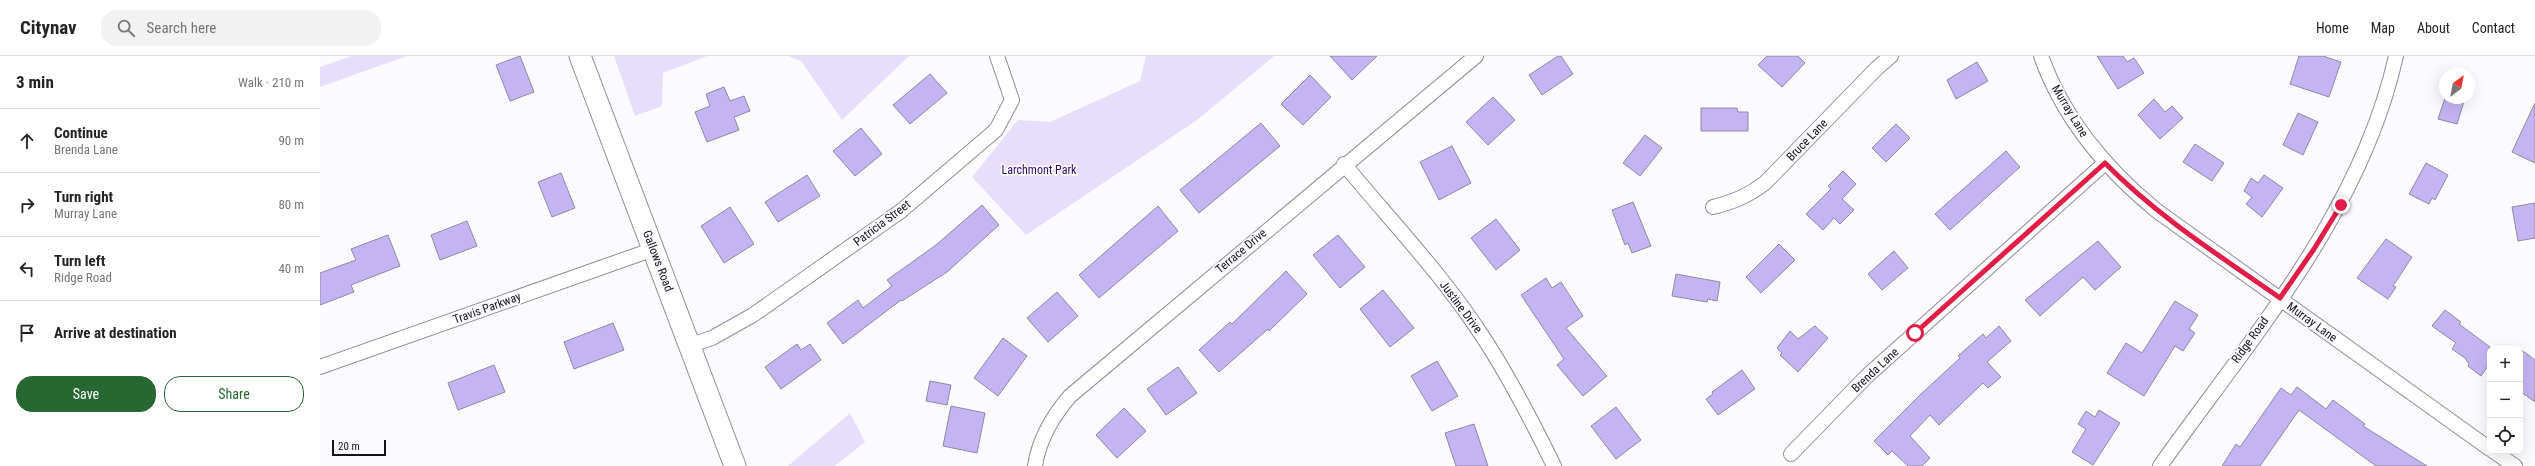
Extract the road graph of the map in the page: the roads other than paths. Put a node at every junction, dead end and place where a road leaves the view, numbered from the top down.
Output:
1 (580, 56) edge
2 (997, 56) edge
3 (1476, 56) edge
4 (1891, 56) edge
5 (2041, 56) edge
6 (2396, 56) edge
7 (2105, 163) junction
8 (1344, 164) junction
9 (1713, 207) dead end
10 (654, 249) junction
11 (2280, 298) junction
12 (691, 345) junction
13 (320, 367) edge
14 (2487, 446) edge
15 (1790, 454) dead end
16 (2498, 454) edge
17 (735, 466) edge
18 (1035, 466) edge
19 (1554, 466) edge
20 (2160, 466) edge
21 (2514, 466) edge

1 - 10 main road, Gallows Road
2 - 12 street, Patricia Street
3 - 8 street, Terrace Drive
4 - 9 street, Bruce Lane
5 - 7 street, Murray Lane
6 - 11 street, Ridge Road
7 - 11 street, Murray Lane
7 - 15 street, Brenda Lane
8 - 18 street, Terrace Drive
8 - 19 street, Justine Drive
10 - 12 main road, Gallows Road
10 - 13 street, Travis Parkway
11 - 14 street, Murray Lane
11 - 20 street, Ridge Road
12 - 17 main road, Gallows Road
16 - 21 street

